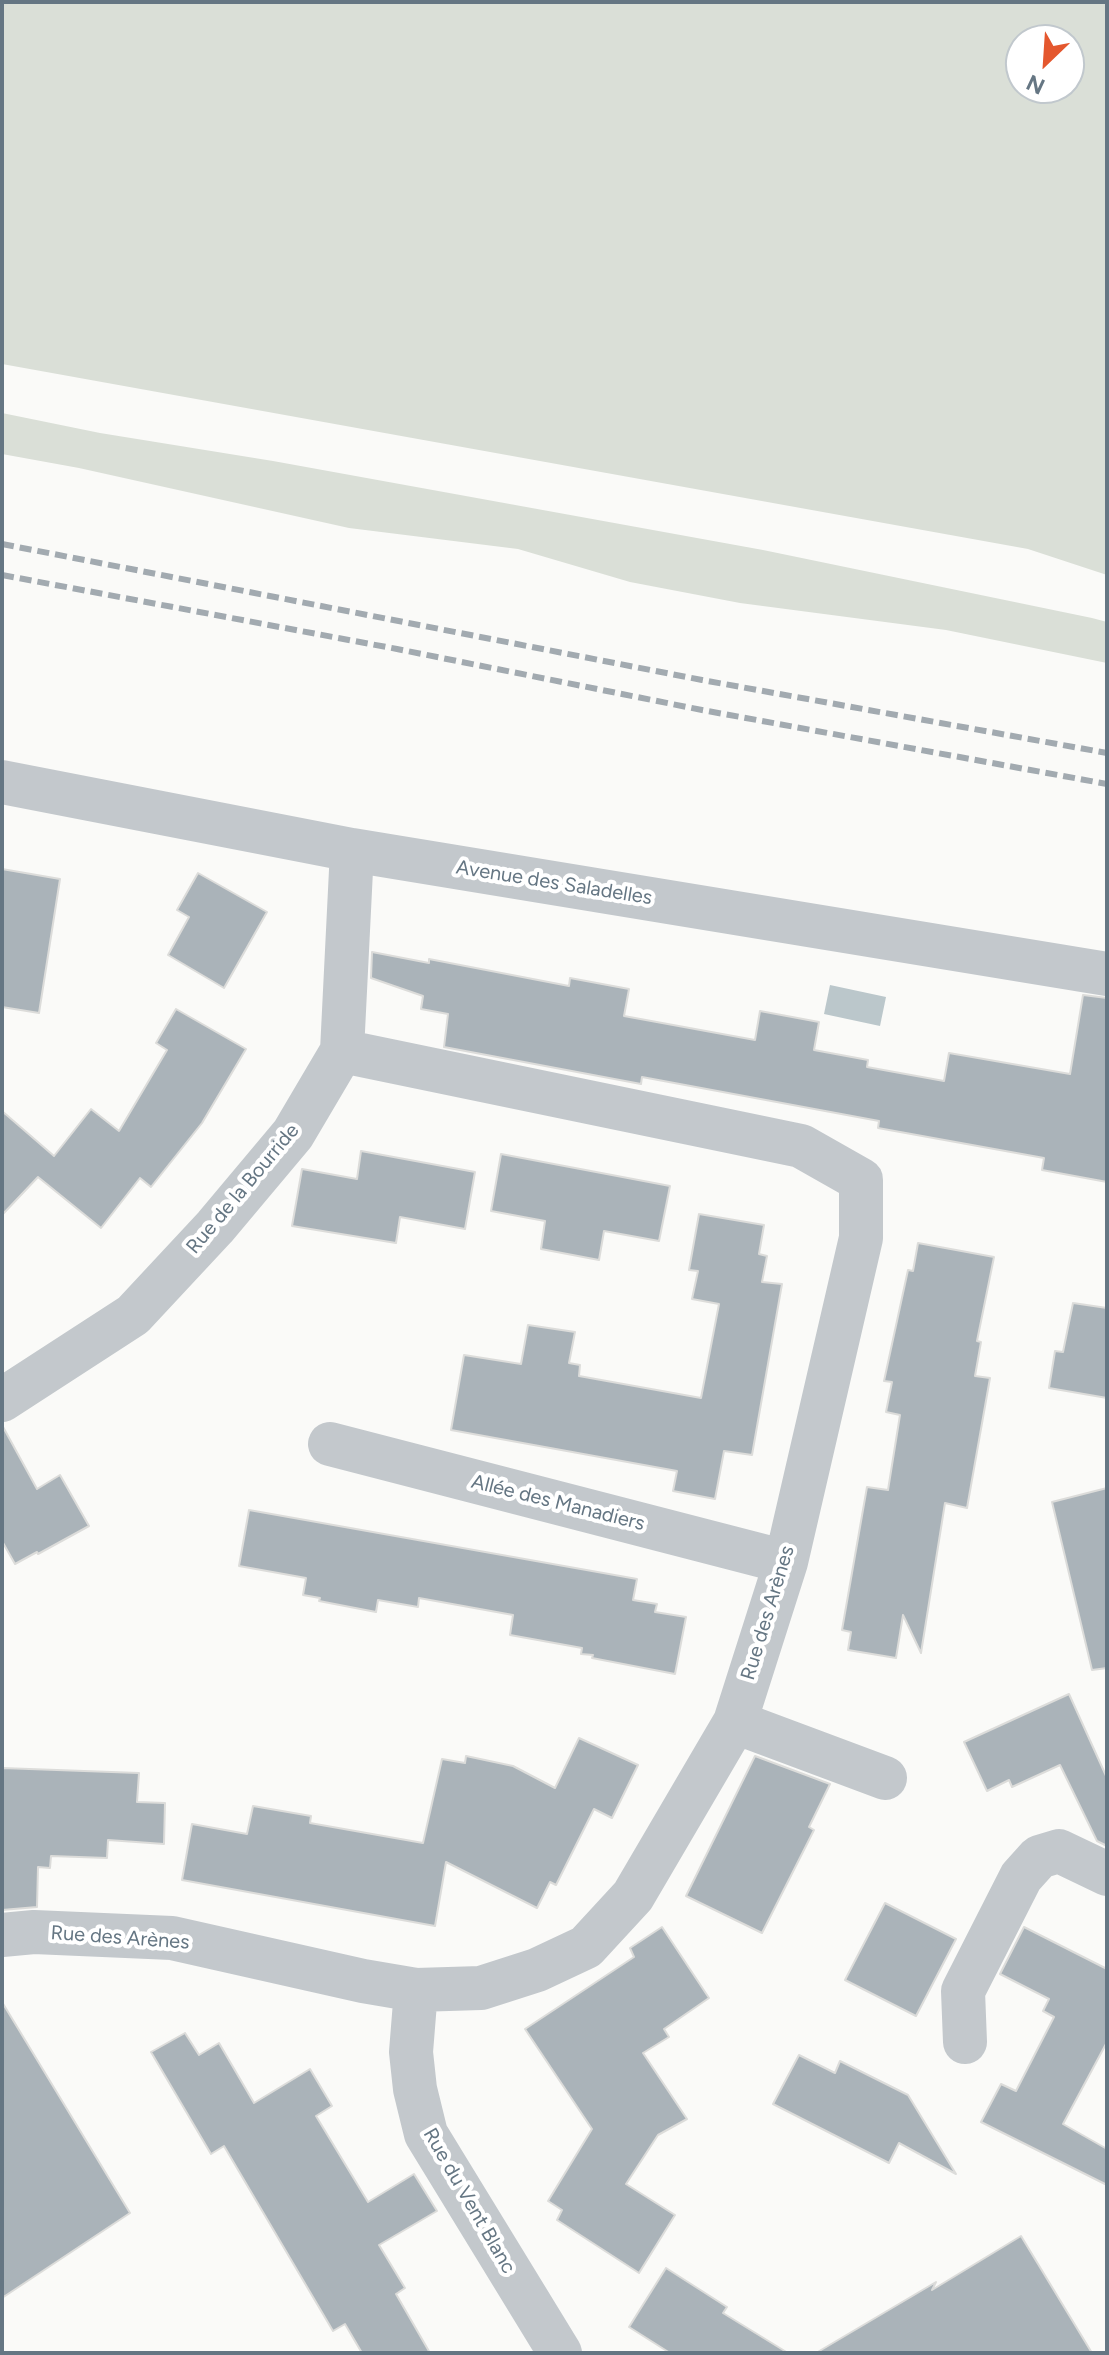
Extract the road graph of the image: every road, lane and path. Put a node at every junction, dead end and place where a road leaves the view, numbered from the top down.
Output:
1 (2, 782) edge
2 (352, 850) junction
3 (1107, 974) edge
4 (342, 1051) junction
5 (2, 1400) edge
6 (330, 1444) dead end
7 (786, 1562) junction
8 (735, 1722) junction
9 (885, 1778) dead end
10 (1107, 1874) edge
11 (2, 1935) edge
12 (416, 1990) junction
13 (965, 2042) dead end
14 (560, 2353) edge

1 - 2 street, Avenue des Saladelles
2 - 3 street, Avenue des Saladelles
2 - 4 street, Rue de la Bourride
4 - 5 street, Rue de la Bourride
4 - 7 street, Rue des Arènes
6 - 7 street, Allée des Manadiers
7 - 8 street, Rue des Arènes
8 - 9 street
8 - 12 street, Rue des Arènes
10 - 13 street
11 - 12 street, Rue des Arènes
12 - 14 street, Rue du Vent Blanc

